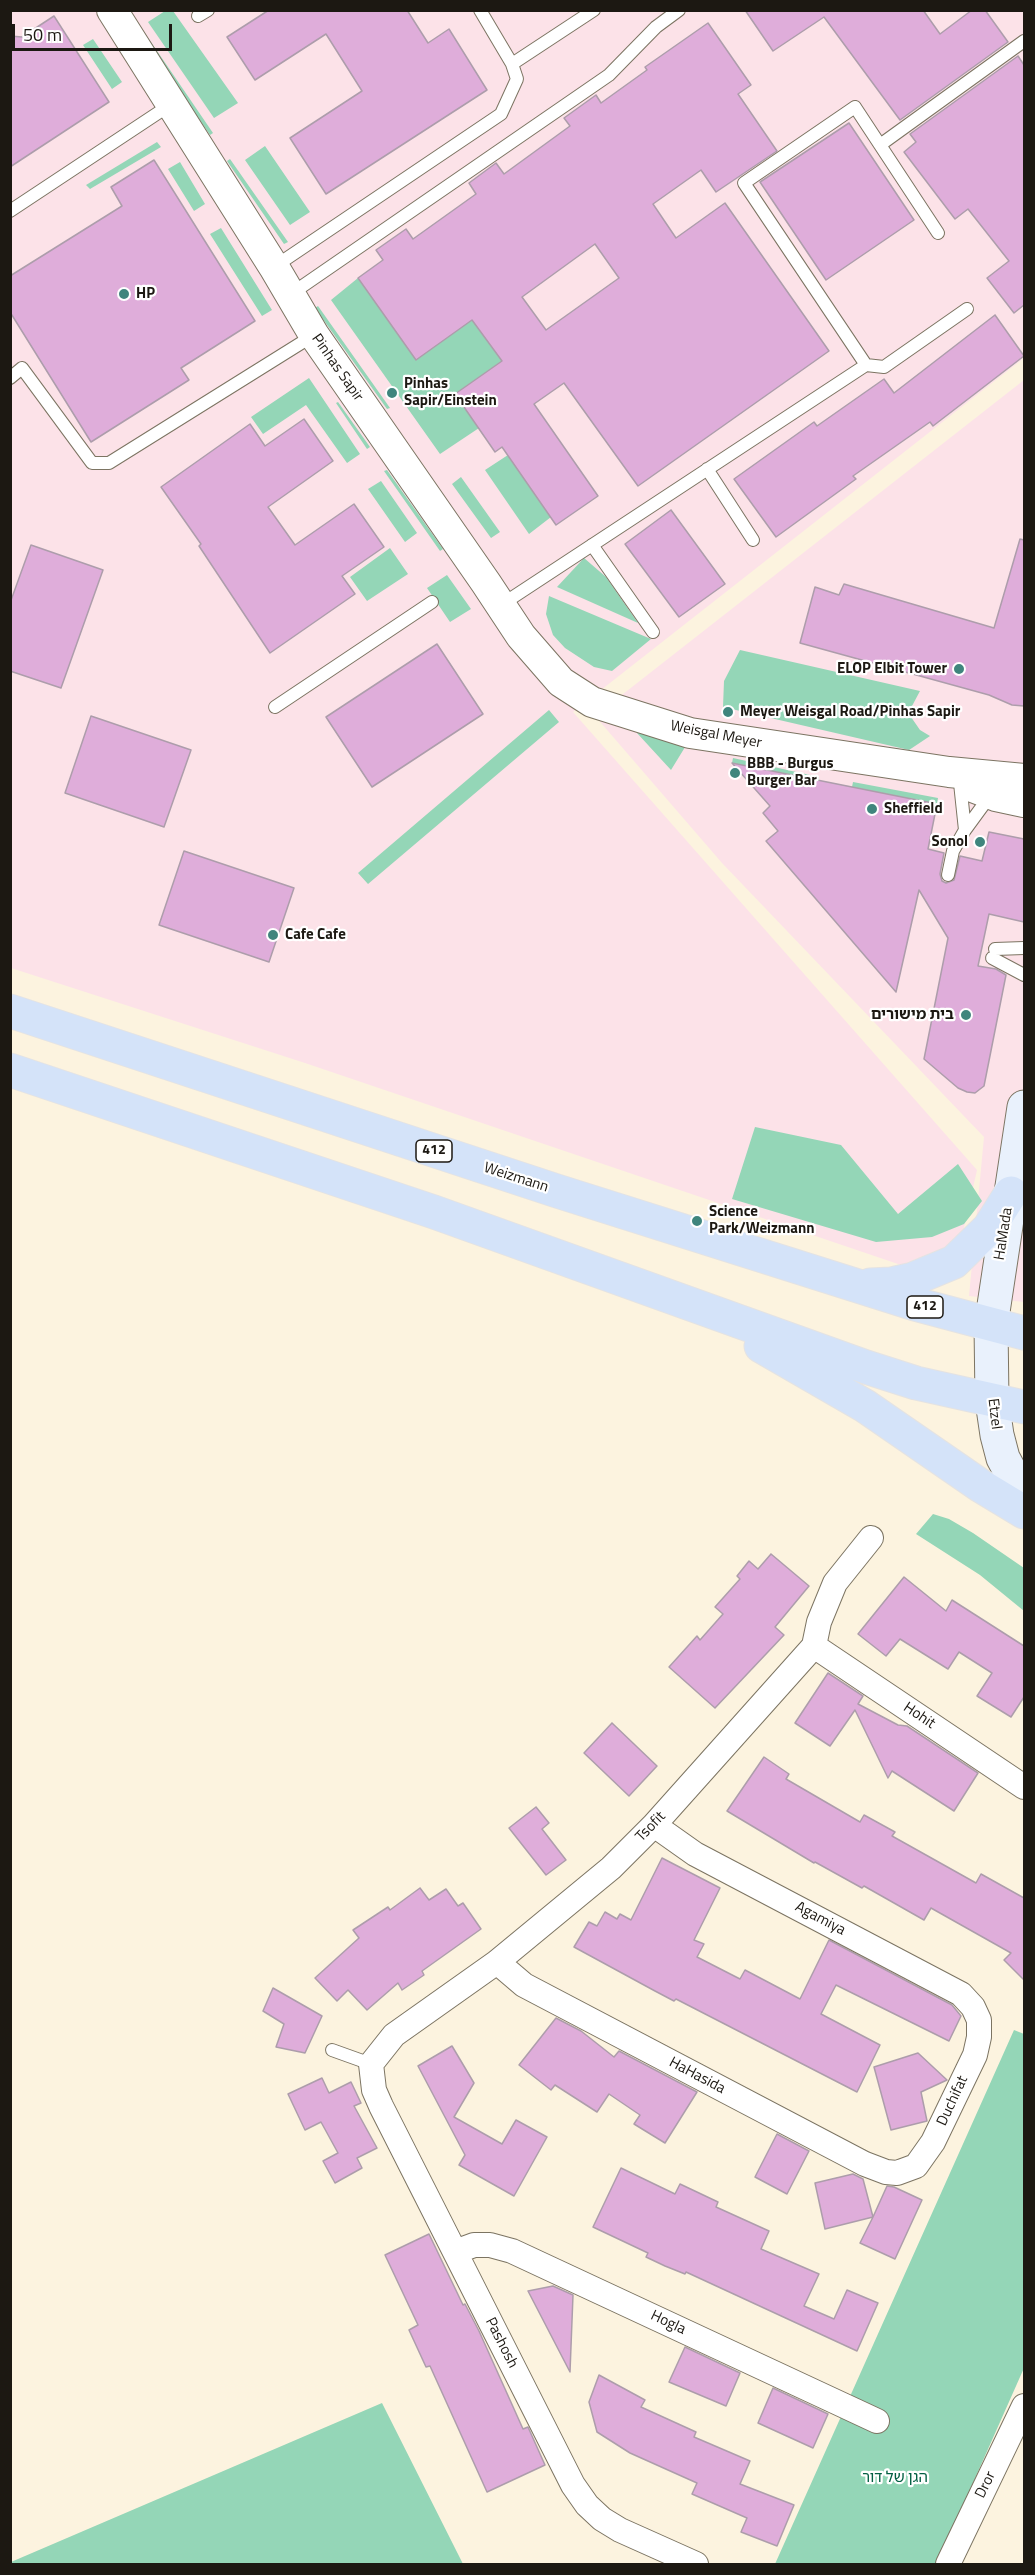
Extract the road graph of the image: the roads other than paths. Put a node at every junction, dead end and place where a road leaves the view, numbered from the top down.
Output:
1 (112, 10) edge
2 (480, 10) edge
3 (594, 10) edge
4 (679, 10) edge
5 (1024, 40) edge
6 (512, 64) junction
7 (170, 105) junction
8 (880, 145) junction
9 (10, 211) edge
10 (938, 233) dead end
11 (274, 267) junction
12 (290, 294) junction
13 (967, 309) dead end
14 (314, 335) junction
15 (866, 365) junction
16 (10, 378) edge
17 (707, 469) junction
18 (753, 540) dead end
19 (592, 545) junction
20 (432, 602) dead end
21 (501, 605) junction
22 (652, 632) dead end
23 (592, 702) joint
24 (275, 707) dead end
25 (955, 777) junction
26 (1024, 779) edge
27 (996, 796) junction
28 (1024, 802) edge
29 (965, 830) junction
30 (948, 875) dead end
31 (1024, 948) edge
32 (1024, 975) edge
33 (10, 1011) edge
34 (10, 1070) edge
35 (1024, 1107) edge
36 (1011, 1193) junction
37 (859, 1286) junction
38 (676, 1297) junction
39 (991, 1325) junction
40 (1024, 1333) edge
41 (992, 1401) junction
42 (1024, 1407) edge
43 (1024, 1497) edge
44 (1024, 1512) edge
45 (871, 1538) dead end
46 (813, 1646) junction
47 (1024, 1786) edge
48 (654, 1825) junction
49 (496, 1962) junction
50 (979, 2020) joint
51 (332, 2050) dead end
52 (371, 2064) junction
53 (905, 2171) joint
54 (455, 2252) junction
55 (1024, 2406) edge
56 (877, 2421) dead end
57 (696, 2565) edge
58 (948, 2565) edge

1 - 7 street, Pinhas Sapir
2 - 6 lane
3 - 6 lane
4 - 12 lane
5 - 8 lane
6 - 11 lane
7 - 9 lane
7 - 11 street, Pinhas Sapir
8 - 10 lane
8 - 15 lane
11 - 12 street, Pinhas Sapir
12 - 14 street, Pinhas Sapir
13 - 15 lane
14 - 16 lane
14 - 21 street, Pinhas Sapir
15 - 17 lane
17 - 18 lane
17 - 19 lane
19 - 21 lane
19 - 22 lane
20 - 24 lane
21 - 23 street, Pinhas Sapir
23 - 25 street, Weisgal Meyer
25 - 26 street, Weisgal Meyer
25 - 27 street, Weisgal Meyer
25 - 29 lane
27 - 28 street, Weisgal Meyer
27 - 29 lane
29 - 30 lane
31 - 32 lane
33 - 37 main road, Weizmann / 412
34 - 38 main road
35 - 36 main road, HaMada
36 - 37 main road
36 - 39 main road, HaMada
37 - 39 main road, Weizmann / 412
38 - 41 main road
38 - 44 main road
39 - 40 main road, Weizmann / 412
39 - 41 main road, Etzel
41 - 42 main road
41 - 43 main road, Etzel
45 - 46 street, Tsofit
46 - 47 street, Hohit
46 - 48 street, Tsofit
48 - 49 street, Tsofit
48 - 50 street, Agamiya
49 - 52 street, Tsofit
49 - 53 street, HaHasida
50 - 53 street, Duchifat
51 - 52 lane
52 - 54 street, Pashosh
54 - 56 street, Hogla
54 - 57 street, Pashosh
55 - 58 street, Dror

